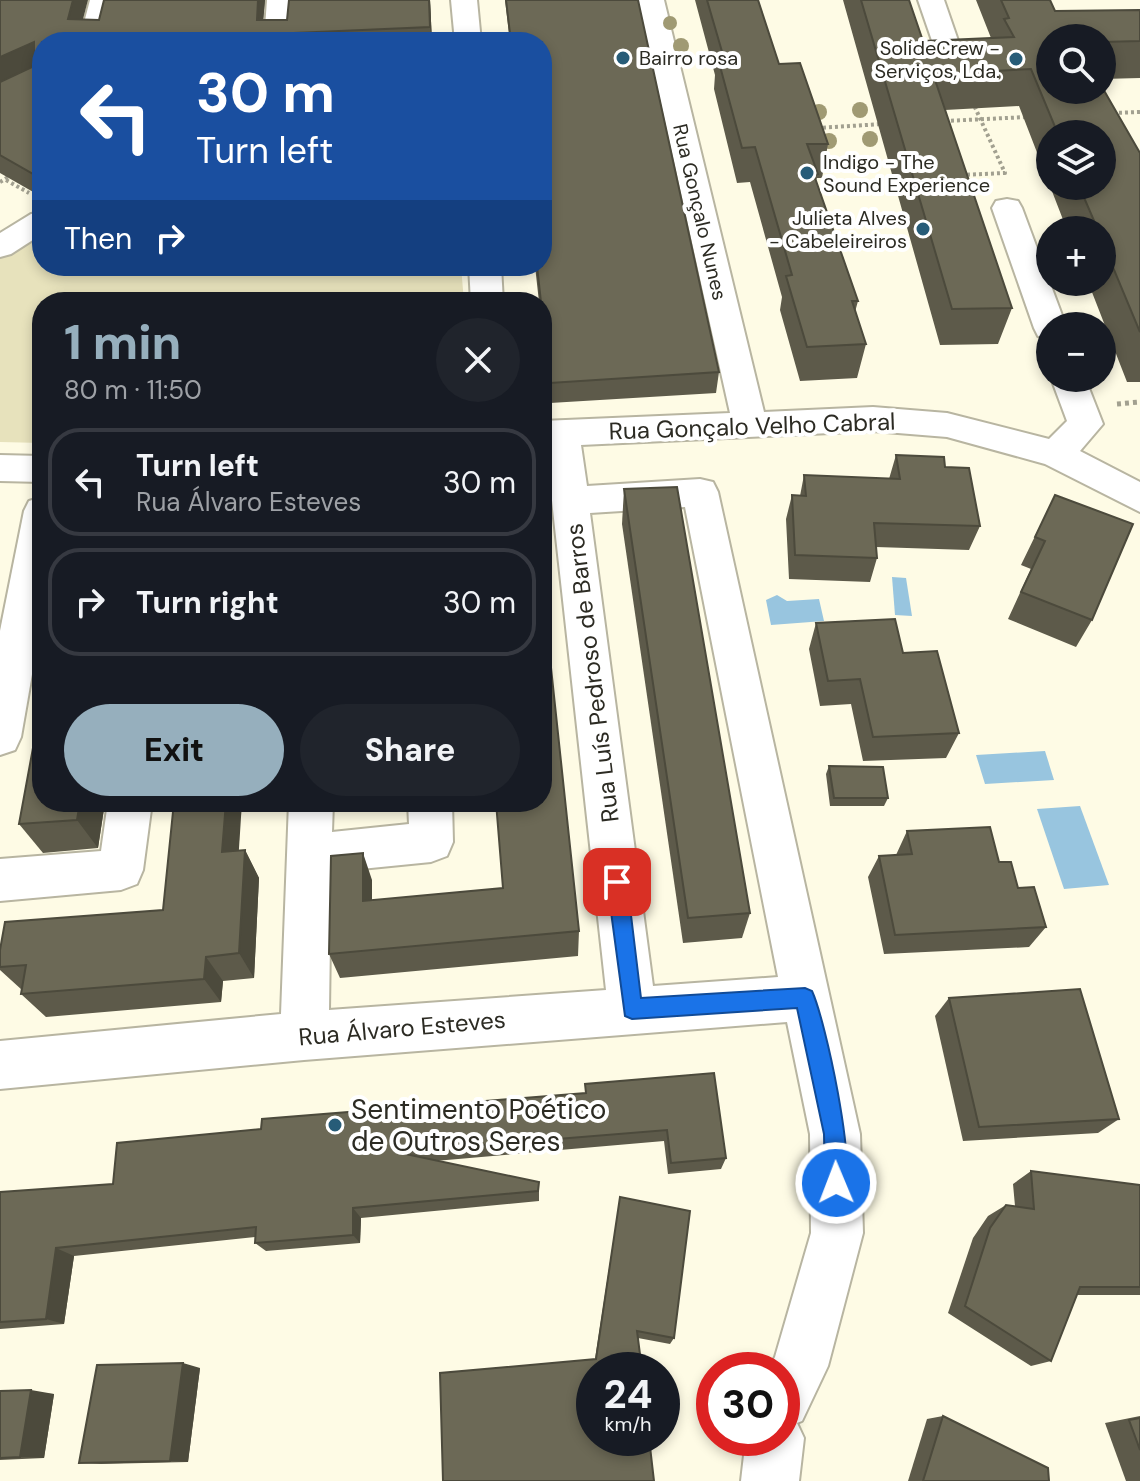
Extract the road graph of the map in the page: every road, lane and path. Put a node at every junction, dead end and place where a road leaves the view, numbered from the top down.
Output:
1 (103, 0) edge
2 (280, 0) edge
3 (464, 0) edge
4 (651, 0) edge
5 (931, 0) edge
6 (95, 32) edge
7 (278, 32) edge
8 (467, 32) edge
9 (951, 58) joint
10 (1140, 112) edge
11 (1031, 117) dead end
12 (981, 119) junction
13 (1112, 120) edge
14 (940, 121) edge
15 (894, 124) edge
16 (808, 128) edge
17 (17, 172) edge
18 (3, 181) edge
19 (959, 187) edge
20 (32, 204) edge
21 (1007, 208) dead end
22 (32, 211) edge
23 (0, 247) edge
24 (1044, 312) edge
25 (1073, 392) edge
26 (751, 424) junction
27 (552, 433) edge
28 (1056, 454) junction
29 (0, 468) edge
30 (32, 469) edge
31 (1140, 498) edge
32 (571, 501) junction
33 (32, 565) edge
34 (0, 737) edge
35 (129, 812) edge
36 (311, 812) edge
37 (430, 812) edge
38 (309, 854) junction
39 (0, 880) edge
40 (805, 998) junction
41 (632, 1009) junction
42 (304, 1036) junction
43 (0, 1065) edge
44 (800, 1366) edge
45 (773, 1456) edge
46 (770, 1481) edge

1 - 6 street
2 - 7 street
3 - 8 street
4 - 26 street, Rua Gonçalo Nunes
5 - 9 street
9 - 12 path
10 - 13 path
11 - 12 path
12 - 14 path
12 - 19 path
15 - 16 path
17 - 18 path
18 - 20 path
21 - 24 street
22 - 23 street
25 - 28 street
26 - 27 street, Rua Gonçalo Velho Cabral
26 - 28 street, Rua Gonçalo Velho Cabral
27 - 32 street, Rua Luís Pedroso de Barros
28 - 31 street, Rua Gonçalo Velho Cabral
29 - 30 street
32 - 40 street
32 - 41 street, Rua Luís Pedroso de Barros
33 - 34 street
35 - 39 street
36 - 38 street
37 - 38 street
38 - 42 street
40 - 41 street, Rua Álvaro Esteves
40 - 44 street
41 - 42 street, Rua Álvaro Esteves
42 - 43 street, Rua Álvaro Esteves
45 - 46 street

